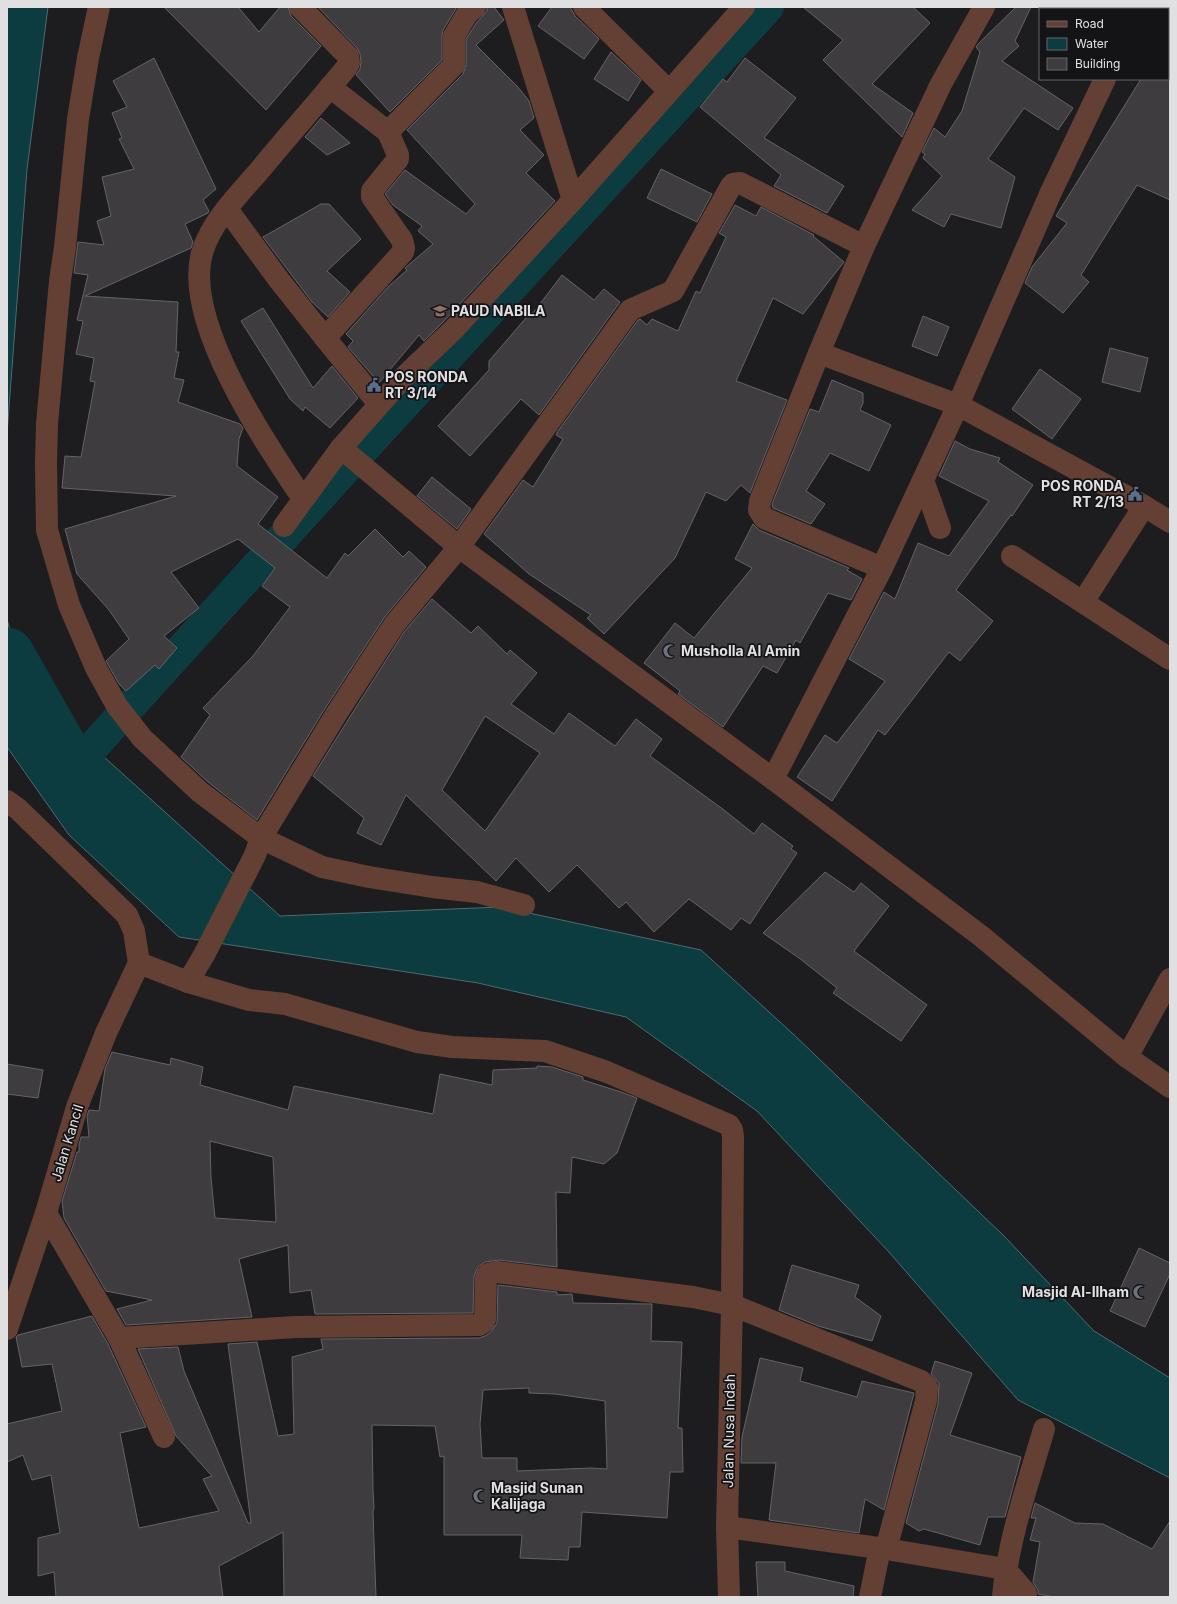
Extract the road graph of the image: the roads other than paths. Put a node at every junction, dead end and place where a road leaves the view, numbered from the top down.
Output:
1 (99, 7) edge
2 (300, 7) edge
3 (475, 7) edge
4 (513, 7) edge
5 (584, 7) edge
6 (744, 7) edge
7 (984, 7) edge
8 (1105, 80) edge
9 (330, 87) junction
10 (670, 91) junction
11 (388, 132) junction
12 (573, 200) junction
13 (226, 209) junction
14 (864, 246) junction
15 (324, 338) junction
16 (819, 353) junction
17 (379, 404) junction
18 (958, 405) junction
19 (343, 450) junction
20 (923, 480) junction
21 (303, 499) junction
22 (1144, 506) junction
23 (1170, 522) edge
24 (284, 526) dead end
25 (940, 528) dead end
26 (459, 547) junction
27 (1012, 556) dead end
28 (882, 568) junction
29 (1083, 602) junction
30 (1170, 660) edge
31 (773, 779) junction
32 (7, 801) edge
33 (258, 847) junction
34 (524, 905) dead end
35 (139, 963) junction
36 (1170, 979) edge
37 (188, 982) junction
38 (1127, 1057) junction
39 (1170, 1087) edge
40 (46, 1213) junction
41 (732, 1304) junction
42 (7, 1329) edge
43 (119, 1338) junction
44 (1044, 1429) dead end
45 (164, 1437) dead end
46 (727, 1526) junction
47 (883, 1549) junction
48 (1005, 1569) junction
49 (1026, 1593) dead end
50 (729, 1597) edge
51 (870, 1597) edge
52 (1003, 1597) edge

1 - 33 street
2 - 9 street
3 - 11 street
4 - 12 street
5 - 10 street
6 - 10 street
7 - 14 street
8 - 18 street
9 - 11 street
9 - 13 street
10 - 12 street
11 - 15 street
12 - 17 street
13 - 15 street
13 - 21 street
14 - 16 street
14 - 26 street
15 - 17 street
16 - 18 street
16 - 28 street
17 - 19 street
18 - 20 street
18 - 22 street
19 - 21 street
19 - 26 street
20 - 25 street
20 - 28 street
21 - 24 street
22 - 23 street
22 - 29 street
26 - 31 street
26 - 33 street
27 - 29 street
28 - 31 street
29 - 30 street
31 - 38 street
32 - 35 street
33 - 34 street
33 - 37 street
35 - 37 street
35 - 40 street, Jalan Kancil
36 - 38 street
37 - 41 street, Jalan Nusa Indah
38 - 39 street
40 - 42 street, Jalan Kancil
40 - 43 street
41 - 43 street
41 - 46 street, Jalan Nusa Indah
41 - 47 street
43 - 45 street
44 - 48 street
46 - 47 street
46 - 50 street, Jalan Nusa Indah
47 - 48 street
47 - 51 street
48 - 49 street
48 - 52 street

